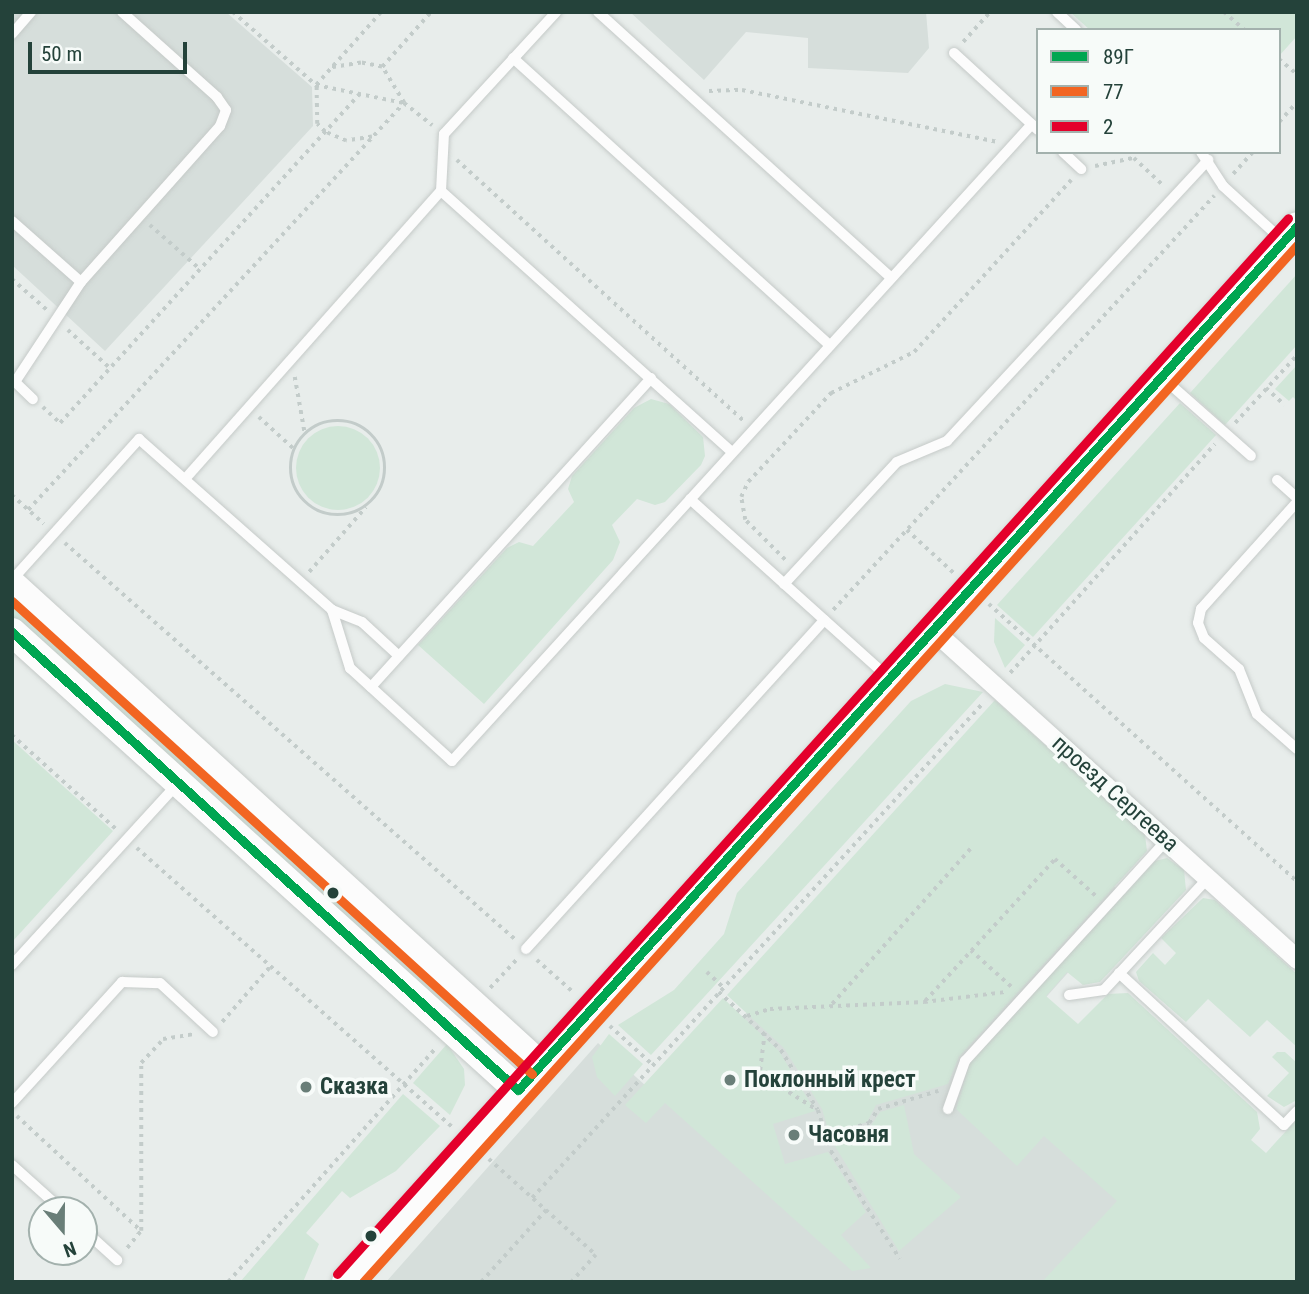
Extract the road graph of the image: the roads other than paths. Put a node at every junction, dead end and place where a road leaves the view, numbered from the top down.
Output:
1 (31, 12) edge
2 (122, 12) edge
3 (556, 12) edge
4 (598, 12) edge
5 (1057, 12) edge
6 (1074, 28) edge
7 (12, 34) edge
8 (954, 53) road end
9 (513, 58) junction
10 (1035, 127) edge
11 (1065, 154) edge
12 (1204, 156) edge
13 (1081, 169) road end
14 (441, 191) junction
15 (12, 221) edge
16 (1290, 233) edge
17 (891, 278) junction
18 (81, 282) junction
19 (830, 345) junction
20 (1161, 376) junction
21 (651, 378) junction
22 (14, 381) edge
23 (33, 399) road end
24 (733, 452) junction
25 (1251, 456) dead end
26 (185, 479) junction
27 (1277, 480) dead end
28 (690, 499) junction
29 (1297, 500) edge
30 (12, 582) edge
31 (784, 584) junction
32 (332, 610) junction
33 (824, 620) junction
34 (933, 630) junction
35 (12, 632) edge
36 (399, 656) junction
37 (889, 679) junction
38 (371, 687) junction
39 (1297, 750) edge
40 (179, 783) junction
41 (1167, 840) junction
42 (1209, 878) junction
43 (526, 949) road end
44 (1297, 959) edge
45 (12, 965) edge
46 (1119, 973) junction
47 (1069, 995) dead end
48 (213, 1032) road end
49 (540, 1065) junction
50 (518, 1090) junction
51 (12, 1103) edge
52 (948, 1109) dead end
53 (1297, 1111) edge
54 (12, 1166) edge
55 (46, 1196) edge
56 (98, 1243) edge
57 (117, 1260) road end
58 (346, 1282) edge

1 - 7 lane
2 - 18 lane
3 - 9 lane
4 - 17 lane
5 - 6 lane
8 - 10 lane
9 - 14 lane
9 - 19 lane
10 - 17 lane
11 - 13 lane
12 - 16 lane
12 - 31 lane
14 - 21 lane
14 - 26 lane
15 - 18 lane
16 - 20 main road
17 - 19 lane
18 - 22 lane
19 - 24 lane
20 - 25 lane
20 - 34 main road
21 - 24 lane
21 - 36 lane
22 - 23 lane
24 - 28 lane
26 - 30 lane
26 - 32 lane
27 - 29 lane
28 - 31 lane
28 - 38 lane
29 - 39 lane
30 - 49 main road
31 - 33 lane
32 - 36 lane
32 - 38 lane
33 - 37 lane
33 - 43 lane
34 - 37 main road
34 - 41 street, проезд Сергеева
35 - 40 main road
36 - 38 lane
37 - 49 main road
40 - 45 lane
40 - 50 main road
41 - 42 street, проезд Сергеева
41 - 52 lane
42 - 44 street, проезд Сергеева
42 - 46 lane
46 - 47 lane
46 - 53 lane
48 - 51 lane
49 - 50 main road
50 - 58 main road
54 - 55 lane
56 - 57 lane

